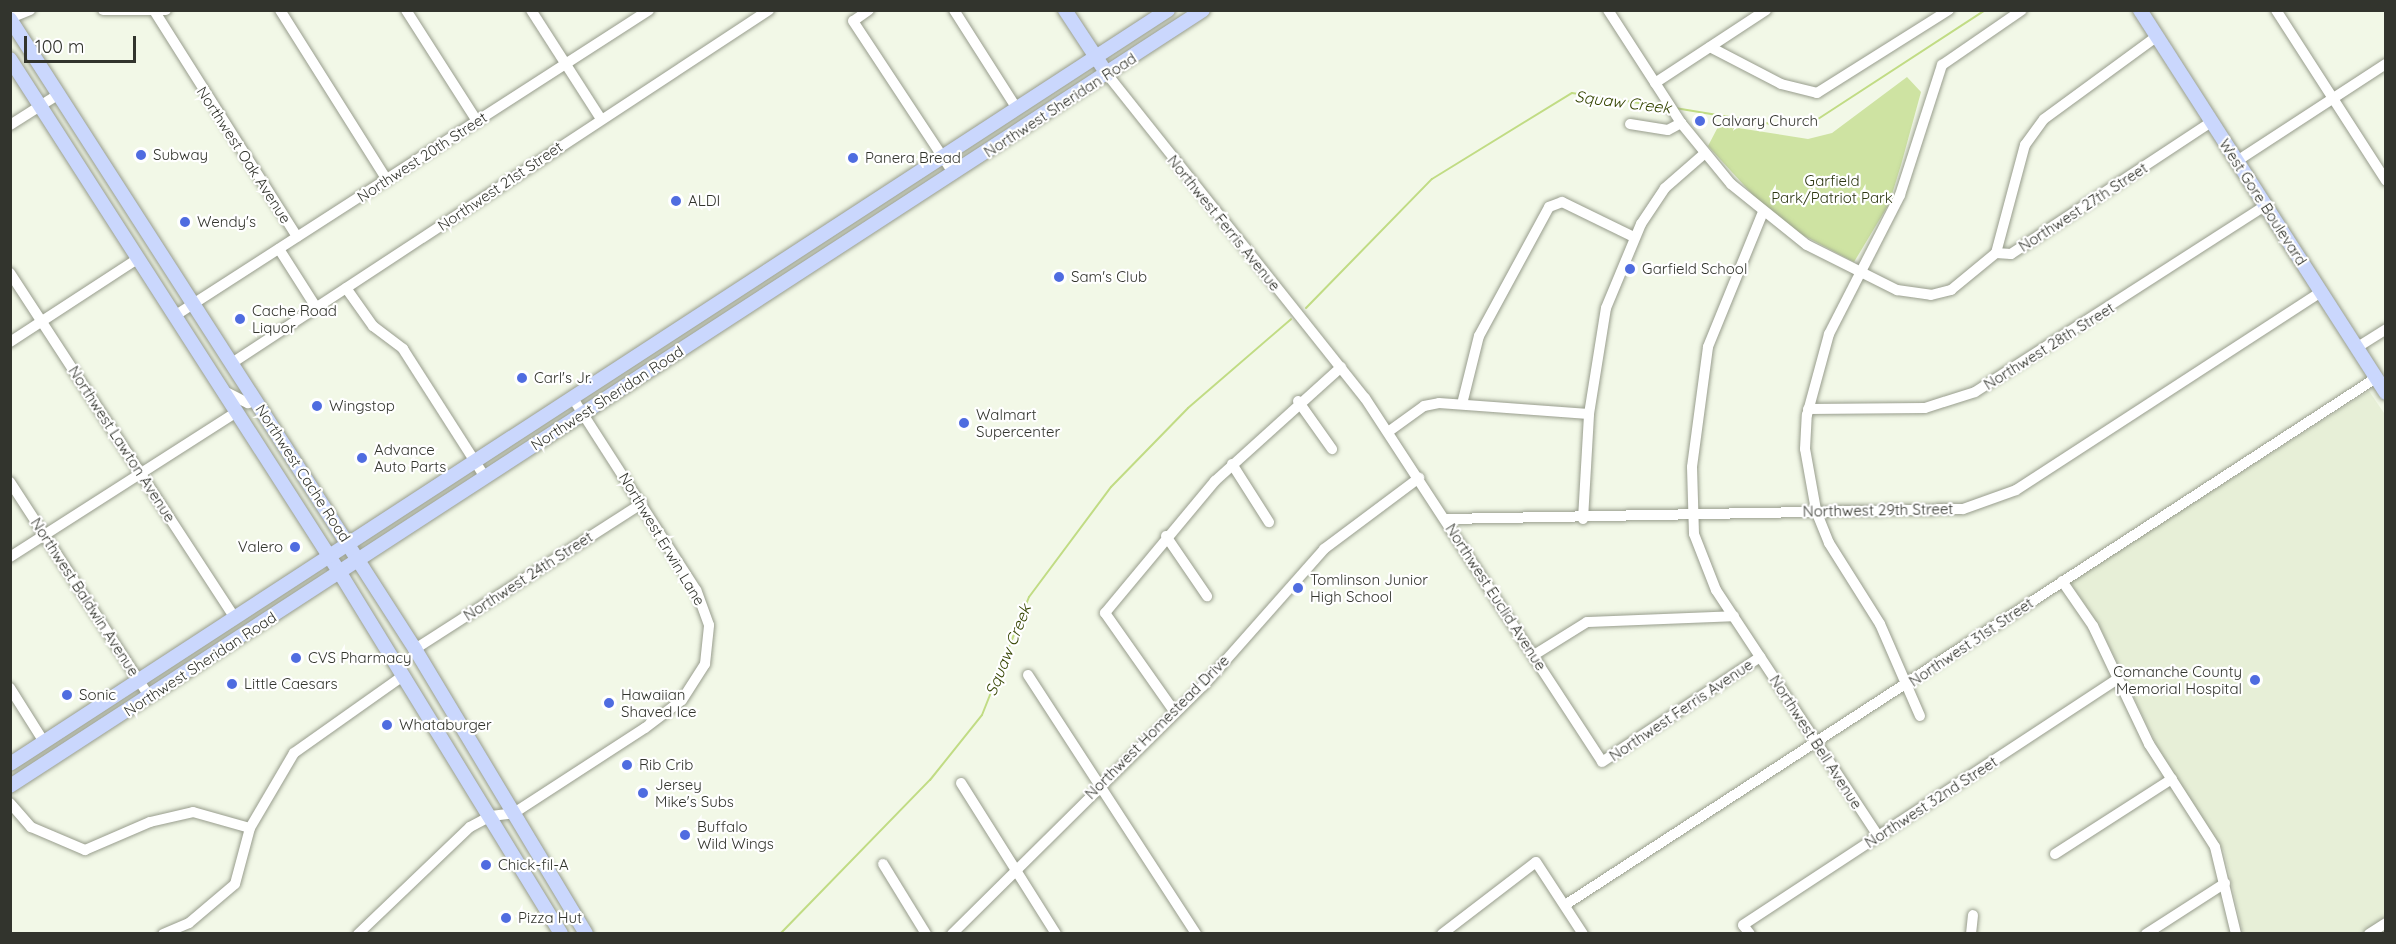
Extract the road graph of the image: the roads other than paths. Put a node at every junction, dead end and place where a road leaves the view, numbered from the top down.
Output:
1 (30, 10) edge
2 (103, 10) edge
3 (280, 10) edge
4 (406, 10) edge
5 (531, 10) edge
6 (649, 10) edge
7 (769, 10) edge
8 (869, 10) edge
9 (954, 10) edge
10 (1065, 10) edge
11 (1168, 10) edge
12 (1203, 10) edge
13 (1608, 10) edge
14 (1766, 10) edge
15 (1948, 10) edge
16 (2022, 10) edge
17 (2140, 10) edge
18 (2276, 10) edge
19 (160, 11) edge
20 (10, 19) edge
21 (2156, 37) junction
22 (1710, 47) junction
23 (10, 58) edge
24 (1095, 58) junction
25 (2385, 64) edge
26 (566, 65) junction
27 (1107, 74) junction
28 (1655, 83) junction
29 (59, 94) junction
30 (2333, 99) junction
31 (40, 106) junction
32 (1017, 109) junction
33 (601, 119) junction
34 (1679, 120) junction
35 (477, 122) junction
36 (2211, 122) junction
37 (1630, 124) dead end
38 (10, 125) edge
39 (1704, 154) junction
40 (942, 156) junction
41 (2237, 162) junction
42 (954, 174) junction
43 (914, 175) junction
44 (387, 180) junction
45 (2385, 181) edge
46 (2265, 206) junction
47 (864, 208) junction
48 (1762, 212) junction
49 (874, 226) junction
50 (297, 237) junction
51 (1634, 237) junction
52 (279, 249) junction
53 (1996, 254) junction
54 (139, 258) junction
55 (10, 273) edge
56 (1862, 274) junction
57 (790, 280) junction
58 (346, 288) junction
59 (2320, 292) junction
60 (195, 303) junction
61 (316, 308) junction
62 (176, 315) junction
63 (42, 322) junction
64 (2385, 329) edge
65 (10, 342) edge
66 (2356, 348) junction
67 (232, 363) junction
68 (1341, 367) junction
69 (2376, 378) junction
70 (223, 390) junction
71 (2385, 393) edge
72 (573, 397) junction
73 (256, 400) junction
74 (1298, 401) junction
75 (1462, 404) junction
76 (1808, 409) junction
77 (237, 412) junction
78 (583, 413) junction
79 (1589, 414) junction
80 (1388, 432) junction
81 (1332, 449) dead end
82 (475, 460) junction
83 (1232, 464) junction
84 (141, 472) junction
85 (485, 477) junction
86 (1419, 478) junction
87 (10, 482) edge
88 (642, 503) junction
89 (1816, 510) junction
90 (1691, 517) junction
91 (1446, 519) junction
92 (1583, 519) junction
93 (1269, 522) dead end
94 (44, 535) junction
95 (1166, 536) junction
96 (347, 543) junction
97 (328, 555) junction
98 (10, 557) edge
99 (358, 561) junction
100 (340, 573) junction
101 (2062, 581) junction
102 (1207, 596) dead end
103 (234, 616) junction
104 (1734, 616) junction
105 (415, 649) junction
106 (1534, 655) junction
107 (1760, 657) junction
108 (404, 675) junction
109 (1028, 675) dead end
110 (2118, 679) junction
111 (139, 681) junction
112 (1907, 685) junction
113 (10, 688) edge
114 (149, 696) junction
115 (1174, 711) junction
116 (1920, 716) dead end
117 (1815, 741) junction
118 (44, 742) junction
119 (1602, 762) joint
120 (10, 764) edge
121 (2172, 779) junction
122 (961, 783) dead end
123 (1098, 785) junction
124 (10, 786) edge
125 (10, 803) edge
126 (514, 813) junction
127 (491, 816) junction
128 (250, 828) junction
129 (1878, 836) junction
130 (2055, 854) dead end
131 (883, 864) dead end
132 (1017, 868) junction
133 (2224, 883) junction
134 (1565, 905) junction
135 (1973, 915) dead end
136 (2385, 923) edge
137 (1747, 929) edge
138 (583, 932) edge
139 (163, 933) edge
140 (358, 933) edge
141 (561, 933) edge
142 (926, 933) edge
143 (952, 933) edge
144 (1056, 933) edge
145 (1196, 933) edge
146 (1442, 933) edge
147 (1583, 933) edge
148 (1971, 933) edge
149 (2146, 933) edge
150 (2236, 933) edge
151 (2369, 933) edge

1 - 20 street
2 - 19 street
3 - 44 street
4 - 35 street
5 - 26 street
6 - 26 street, Northwest 20th Street
7 - 33 street, Northwest 21st Street
8 - 40 street
9 - 32 street
10 - 24 main road, Northwest Ferris Avenue
11 - 24 main road, Northwest Sheridan Road
12 - 27 main road, Northwest Sheridan Road
13 - 28 street
14 - 22 street
15 - 22 street
16 - 56 street
17 - 21 main road, West Gore Boulevard
18 - 30 street
19 - 50 street, Northwest Oak Avenue
20 - 29 main road, Northwest Cache Road
21 - 36 main road, West Gore Boulevard
21 - 53 street
22 - 28 street
23 - 31 main road, Northwest Cache Road
24 - 27 main road, Northwest Ferris Avenue
24 - 32 main road, Northwest Sheridan Road
25 - 30 street
26 - 33 street
26 - 35 street, Northwest 20th Street
27 - 42 main road, Northwest Sheridan Road
27 - 68 street, Northwest Ferris Avenue
28 - 34 street
29 - 31 street
29 - 60 main road, Northwest Cache Road
30 - 41 street
30 - 45 street
31 - 38 street
31 - 54 main road, Northwest Cache Road
32 - 40 main road, Northwest Sheridan Road
33 - 58 street, Northwest 21st Street
34 - 37 street
34 - 39 street
35 - 44 street, Northwest 20th Street
36 - 41 main road, West Gore Boulevard
36 - 53 street, Northwest 27th Street
39 - 48 street
39 - 51 street
40 - 42 street
40 - 43 main road, Northwest Sheridan Road
41 - 46 main road, West Gore Boulevard
42 - 49 main road, Northwest Sheridan Road
43 - 47 main road, Northwest Sheridan Road
43 - 49 main road
44 - 50 street, Northwest 20th Street
46 - 59 main road, West Gore Boulevard
46 - 76 street, Northwest 28th Street
47 - 57 main road
47 - 72 main road, Northwest Sheridan Road
48 - 56 street, Northwest 27th Street
48 - 90 street, Northwest Bell Avenue
49 - 57 main road, Northwest Sheridan Road
50 - 52 street, Northwest 20th Street
51 - 75 street
51 - 79 street
52 - 60 street, Northwest 20th Street
52 - 61 street, Northwest Oak Avenue
53 - 56 street, Northwest 27th Street
54 - 62 main road, Northwest Cache Road
54 - 63 street
55 - 63 street, Northwest Lawton Avenue
56 - 76 street
57 - 78 main road, Northwest Sheridan Road
58 - 61 street, Northwest 21st Street
58 - 82 street
59 - 66 main road, West Gore Boulevard
59 - 89 street, Northwest 29th Street
60 - 62 street, Northwest 20th Street
60 - 67 main road, Northwest Cache Road
61 - 67 street, Northwest 21st Street
62 - 70 main road, Northwest Cache Road
63 - 65 street
63 - 84 street, Northwest Lawton Avenue
64 - 66 street
66 - 69 main road, West Gore Boulevard
67 - 73 main road, Northwest Cache Road
68 - 74 street
68 - 80 street, Northwest Ferris Avenue
69 - 71 main road, West Gore Boulevard
69 - 101 street, Northwest 31st Street
70 - 73 street
70 - 77 main road, Northwest Cache Road
72 - 78 street, Northwest Erwin Lane
72 - 82 main road, Northwest Sheridan Road
73 - 96 main road, Northwest Cache Road
74 - 81 street
74 - 83 street
75 - 79 street
75 - 80 street
76 - 89 street
77 - 84 street
77 - 97 main road, Northwest Cache Road
78 - 85 main road, Northwest Sheridan Road
78 - 88 street, Northwest Erwin Lane
79 - 92 street
80 - 86 street, Northwest Euclid Avenue
82 - 85 street
82 - 96 main road, Northwest Sheridan Road
83 - 93 street
83 - 95 street
84 - 94 street
84 - 103 street, Northwest Lawton Avenue
85 - 99 main road, Northwest Sheridan Road
86 - 91 street, Northwest Euclid Avenue
86 - 115 street, Northwest Homestead Drive
87 - 94 street, Northwest Baldwin Avenue
88 - 105 street, Northwest 24th Street
88 - 126 street, Northwest Erwin Lane
89 - 90 street, Northwest 29th Street
89 - 112 street
90 - 92 street, Northwest 29th Street
90 - 104 street, Northwest Bell Avenue
91 - 92 street, Northwest 29th Street
91 - 106 street, Northwest Euclid Avenue
94 - 98 street
94 - 111 street, Northwest Baldwin Avenue
95 - 102 street
95 - 115 street
96 - 97 main road, Northwest Sheridan Road
96 - 99 main road, Northwest Cache Road
97 - 100 main road, Northwest Cache Road
97 - 103 main road, Northwest Sheridan Road
99 - 100 main road, Northwest Sheridan Road
99 - 105 main road, Northwest Cache Road
100 - 108 main road, Northwest Cache Road
100 - 114 main road, Northwest Sheridan Road
101 - 110 street
101 - 112 street, Northwest 31st Street
103 - 111 main road, Northwest Sheridan Road
104 - 106 street
104 - 107 street, Northwest Bell Avenue
105 - 126 main road, Northwest Cache Road
106 - 119 street, Northwest Euclid Avenue
107 - 117 street, Northwest Bell Avenue
107 - 119 street, Northwest Ferris Avenue
108 - 127 main road, Northwest Cache Road
108 - 128 street
109 - 123 street
110 - 121 street
110 - 129 street, Northwest 32nd Street
111 - 114 street, Northwest Baldwin Avenue
111 - 118 main road, Northwest Sheridan Road
112 - 116 street
112 - 117 street, Northwest 31st Street
113 - 118 street
114 - 124 main road, Northwest Sheridan Road
115 - 123 street, Northwest Homestead Drive
117 - 129 street, Northwest Bell Avenue
117 - 134 street, Northwest 31st Street
118 - 120 main road, Northwest Sheridan Road
121 - 130 street
121 - 133 street
122 - 132 street
123 - 132 street, Northwest Homestead Drive
123 - 145 street
125 - 128 street
126 - 127 street
126 - 138 main road, Northwest Cache Road
127 - 140 street
127 - 141 main road, Northwest Cache Road
128 - 139 street
129 - 137 street, Northwest 32nd Street
131 - 142 street
132 - 143 street, Northwest Homestead Drive
132 - 144 street
133 - 149 street
133 - 150 street
134 - 146 street
134 - 147 street
135 - 148 street
136 - 151 street

